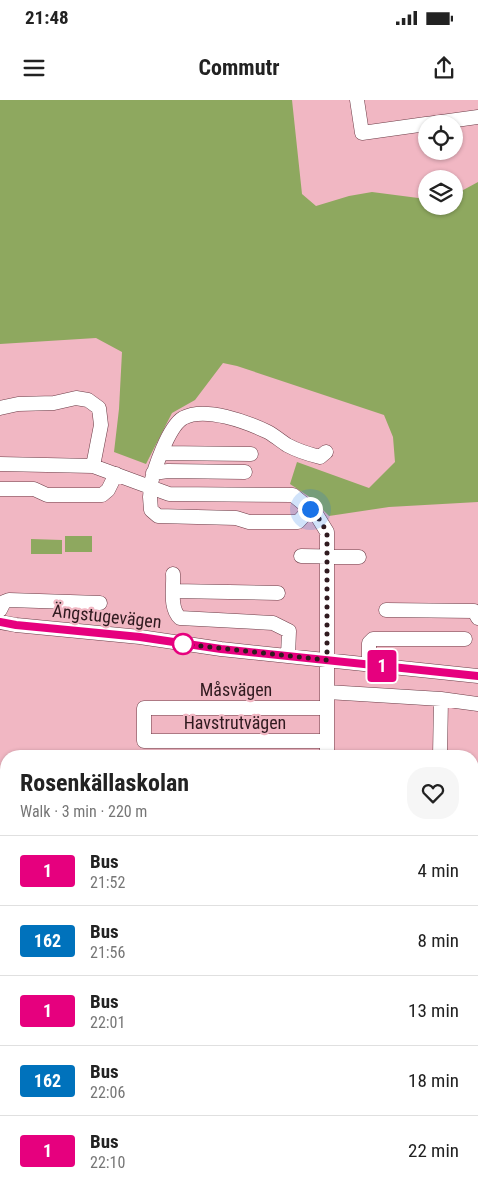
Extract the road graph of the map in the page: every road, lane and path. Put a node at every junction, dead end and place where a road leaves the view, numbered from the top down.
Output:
1 (356, 100) edge
2 (478, 117) edge
3 (463, 119) edge
4 (418, 125) edge
5 (0, 408) edge
6 (326, 452) dead end
7 (161, 453) junction
8 (252, 454) dead end
9 (0, 464) edge
10 (93, 466) junction
11 (245, 472) dead end
12 (153, 473) junction
13 (116, 474) junction
14 (151, 487) junction
15 (0, 489) edge
16 (310, 509) junction
17 (301, 556) dead end
18 (327, 556) junction
19 (359, 557) dead end
20 (173, 574) dead end
21 (174, 591) junction
22 (278, 593) dead end
23 (100, 603) dead end
24 (386, 610) dead end
25 (478, 618) edge
26 (1, 622) edge
27 (464, 638) dead end
28 (288, 656) junction
29 (327, 660) junction
30 (369, 665) junction
31 (478, 676) edge
32 (327, 692) junction
33 (441, 699) junction
34 (478, 704) edge
35 (326, 708) junction
36 (144, 741) joint
37 (327, 741) junction
38 (327, 750) edge
39 (440, 750) edge

1 - 4 street
2 - 3 street
5 - 10 street
6 - 7 street
7 - 8 street
7 - 12 street
9 - 10 street
10 - 13 street
11 - 12 street
12 - 14 street
13 - 14 street
13 - 15 street
14 - 16 street
14 - 16 street
16 - 18 street
17 - 18 street
18 - 19 street
18 - 29 street
20 - 21 street
21 - 22 street
21 - 28 street
23 - 26 street
24 - 25 street
26 - 28 street, Ängstugevägen
27 - 30 street
28 - 29 street, Ängstugevägen
29 - 30 street, Ängstugevägen
29 - 32 street
30 - 31 street, Ängstugevägen
32 - 33 street
32 - 35 street
33 - 34 street
33 - 39 street
35 - 36 street, Måsvägen
35 - 37 street
36 - 37 street, Havstrutvägen
37 - 38 street

